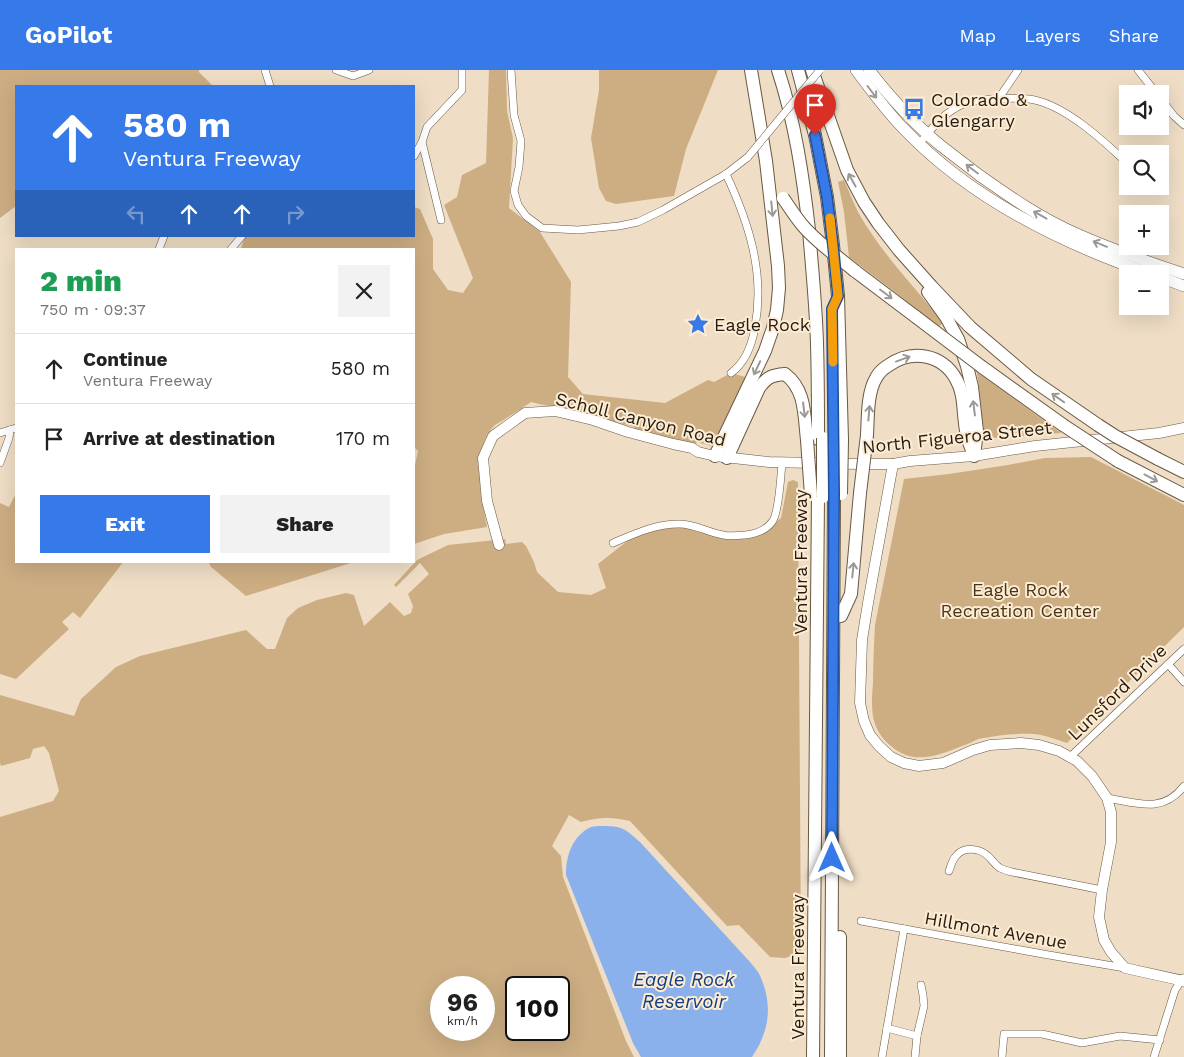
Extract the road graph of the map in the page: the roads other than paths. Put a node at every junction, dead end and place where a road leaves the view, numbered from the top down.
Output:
1 (265, 70) edge
2 (336, 70) edge
3 (369, 70) edge
4 (462, 70) edge
5 (511, 70) edge
6 (751, 70) edge
7 (778, 70) edge
8 (798, 70) edge
9 (812, 70) edge
10 (820, 70) edge
11 (856, 70) edge
12 (869, 70) edge
13 (1018, 70) edge
14 (1138, 70) edge
15 (270, 85) edge
16 (1150, 85) edge
17 (999, 98) junction
18 (1169, 110) edge
19 (1184, 126) edge
20 (928, 134) junction
21 (422, 142) junction
22 (919, 144) junction
23 (415, 154) edge
24 (1119, 156) edge
25 (766, 161) junction
26 (726, 174) junction
27 (1012, 198) junction
28 (864, 202) junction
29 (1004, 208) junction
30 (441, 220) dead end
31 (241, 237) edge
32 (1074, 239) junction
33 (232, 248) edge
34 (1126, 265) edge
35 (1184, 274) edge
36 (1169, 280) edge
37 (1184, 286) edge
38 (731, 372) dead end
39 (1184, 428) edge
40 (13, 429) edge
41 (0, 433) edge
42 (825, 439) junction
43 (974, 456) junction
44 (721, 457) junction
45 (782, 462) junction
46 (0, 463) edge
47 (894, 464) junction
48 (1184, 472) edge
49 (825, 495) junction
50 (1184, 495) edge
51 (613, 543) dead end
52 (499, 545) dead end
53 (841, 616) junction
54 (1184, 649) edge
55 (1168, 664) junction
56 (1184, 682) edge
57 (1070, 758) junction
58 (1184, 786) edge
59 (1107, 798) junction
60 (949, 871) dead end
61 (1102, 890) junction
62 (861, 921) dead end
63 (904, 929) junction
64 (1125, 968) junction
65 (1183, 979) edge
66 (921, 985) dead end
67 (886, 1028) junction
68 (835, 1033) junction
69 (917, 1036) junction
70 (1160, 1040) junction
71 (820, 1055) edge
72 (840, 1057) edge
73 (882, 1057) edge
74 (915, 1057) edge
75 (1002, 1057) edge
76 (1154, 1057) edge

1 - 15 street
2 - 3 street
4 - 21 street
5 - 26 street
6 - 25 highway
7 - 42 highway
8 - 42 highway
28 -> 9 highway
10 - 26 street, bridge
11 -> 22 main road
12 - 20 main road
13 - 17 street
14 - 16 street
17 - 20 street
17 - 24 street
18 - 19 street
20 - 22 street
27 -> 20 main road
21 - 23 street
21 - 30 street
22 - 29 main road
25 -> 44 highway
25 -> 50 highway, bridge
26 - 38 street
27 - 29 main road
32 -> 27 main road
43 -> 28 highway
48 -> 28 highway, bridge
29 - 32 main road
31 - 33 street
32 - 34 main road
35 -> 32 main road
36 - 37 main road
39 - 43 street, North Figueroa Street
40 - 41 street
40 - 46 street
44 -> 42 highway
42 - 49 highway, bridge
42 - 49 highway, bridge
43 - 47 street, North Figueroa Street
53 -> 43 highway, bridge
44 - 45 street, Scholl Canyon Road
44 - 52 street, Scholl Canyon Road
45 - 47 street, North Figueroa Street
45 - 51 street
47 - 57 street
49 - 53 highway
49 - 68 highway
49 - 71 highway
49 - 71 highway, Ventura Freeway
53 - 68 highway
54 - 55 street, Lunsford Drive
55 - 56 street
55 - 57 street, Lunsford Drive
57 - 59 street
58 - 59 street
59 - 61 street
60 - 61 street
61 - 64 street
62 - 63 street, Hillmont Avenue
63 - 64 street, Hillmont Avenue
63 - 67 street
64 - 65 street
65 - 70 street
66 - 69 street
67 - 69 street
67 - 73 street
68 - 71 highway
68 - 72 highway
69 - 74 street
70 - 75 street
70 - 76 street

